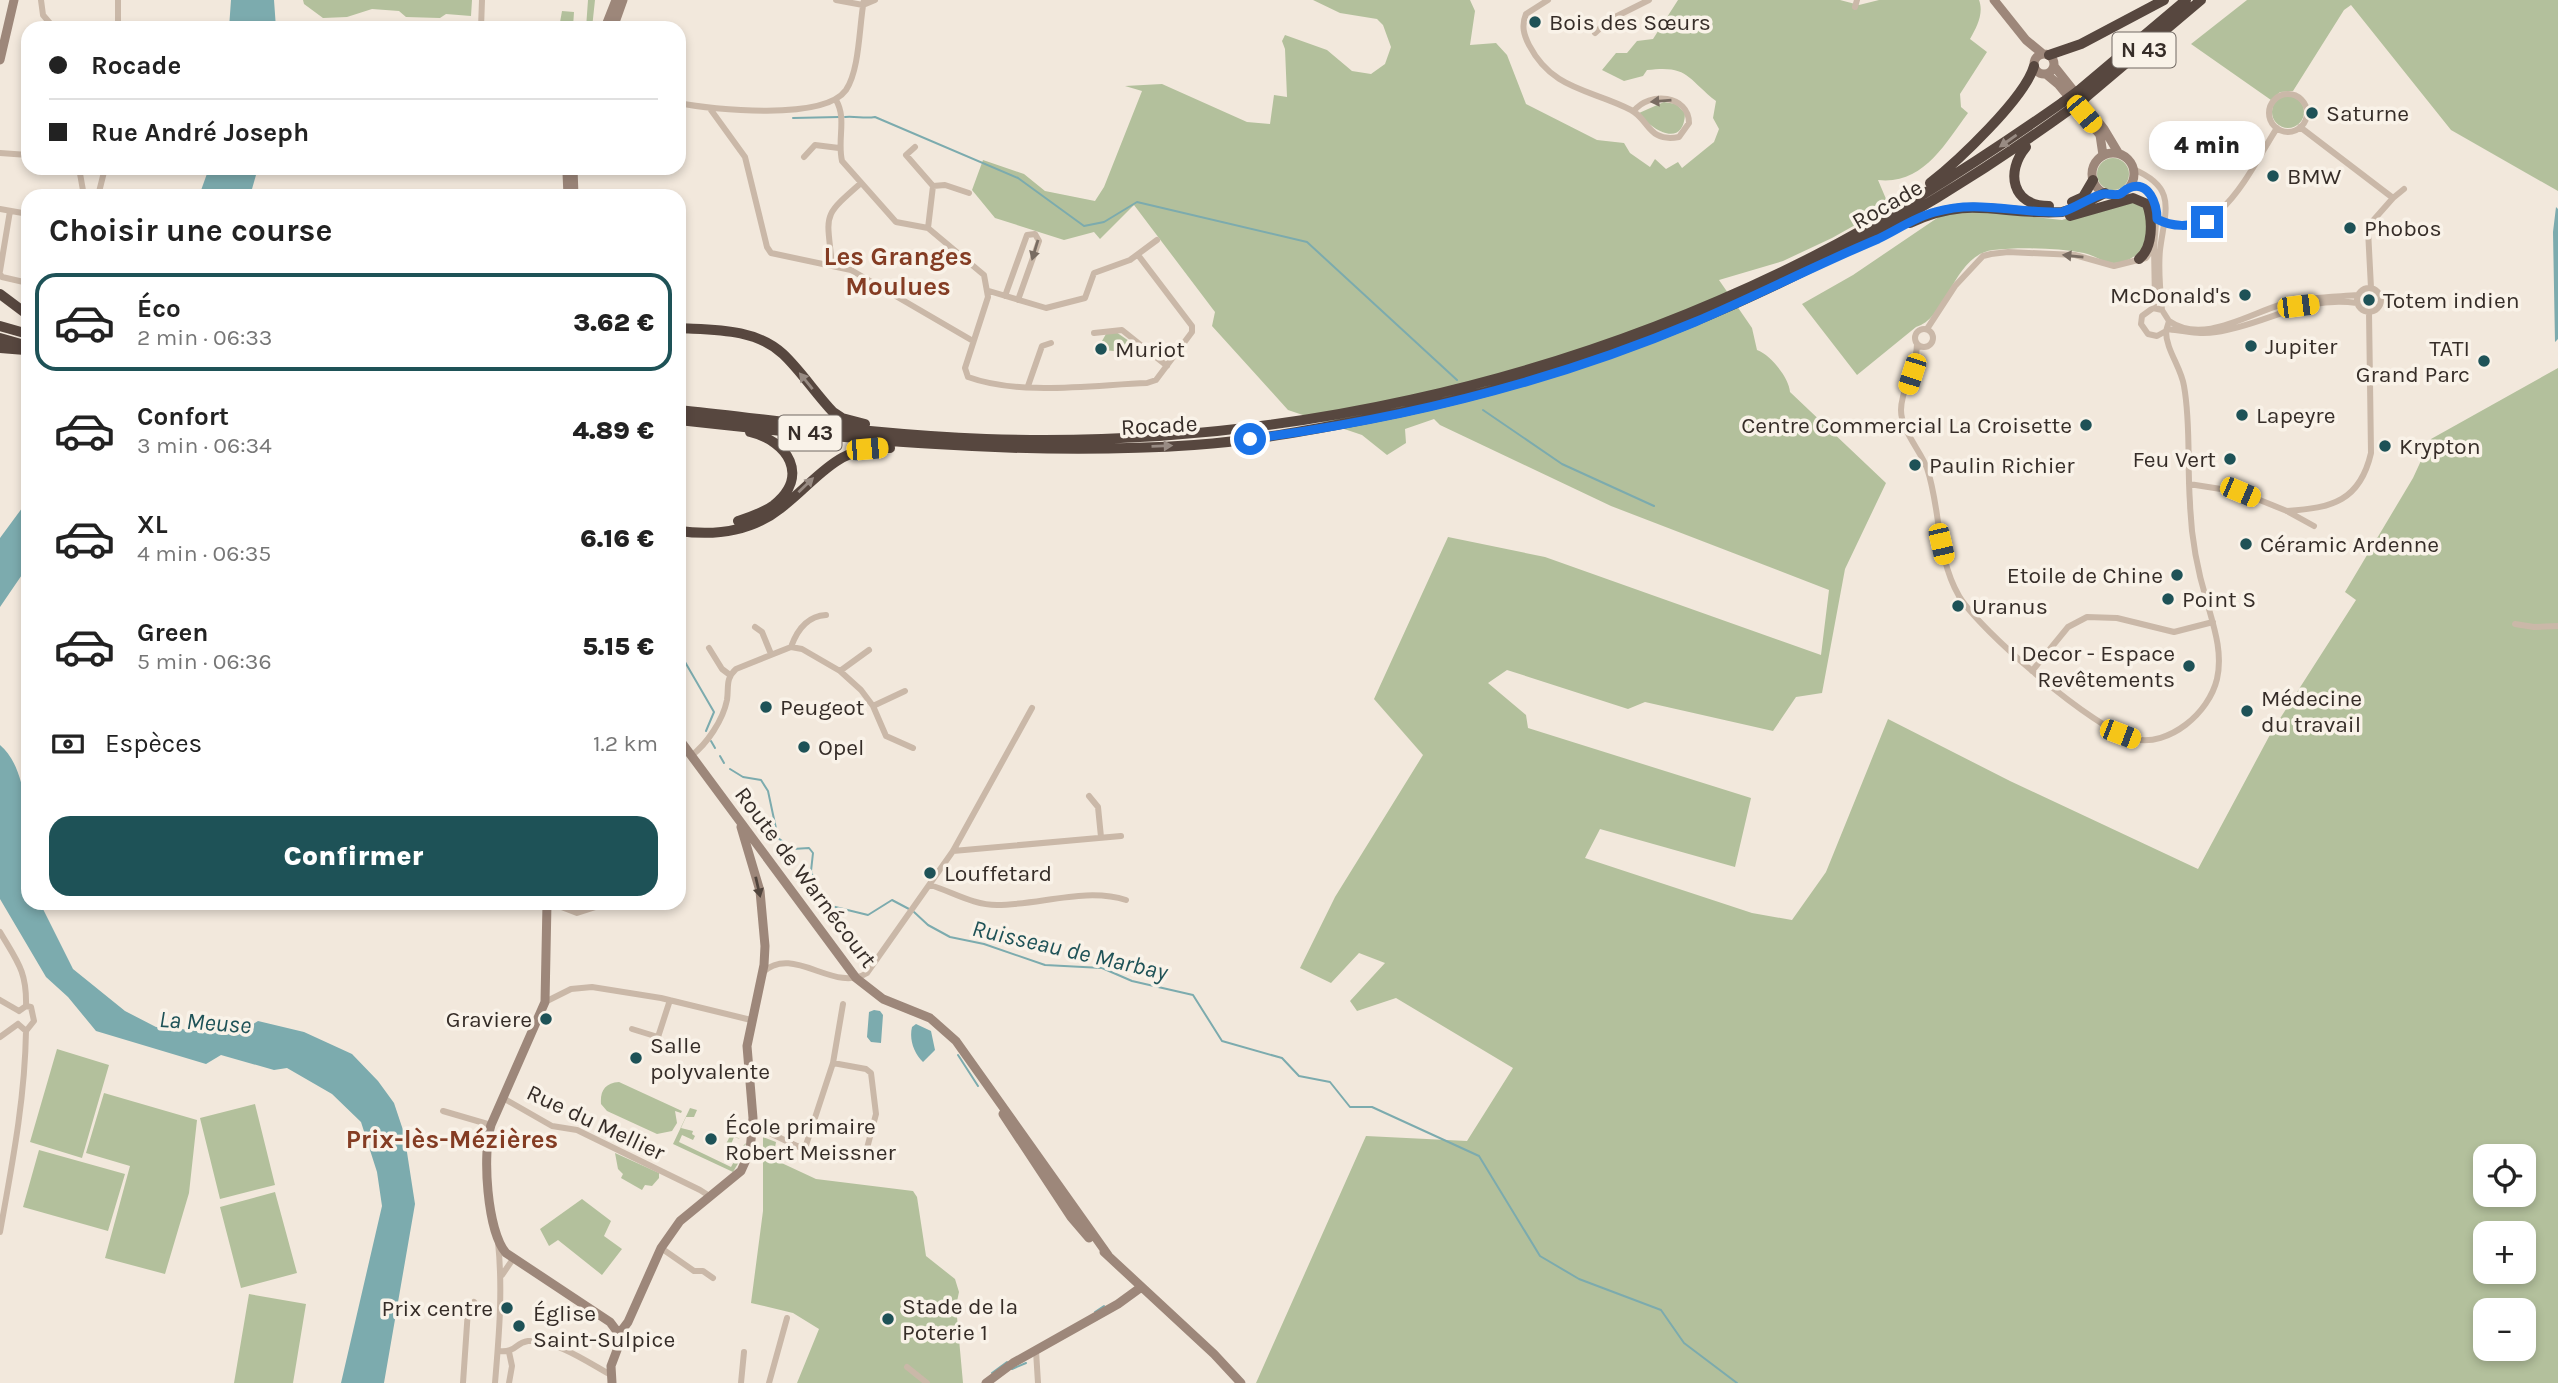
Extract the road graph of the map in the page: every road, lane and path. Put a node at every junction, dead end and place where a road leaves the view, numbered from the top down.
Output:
1 (14, 0) edge
2 (41, 0) edge
3 (118, 0) edge
4 (482, 0) edge
5 (616, 0) edge
6 (623, 0) edge
7 (836, 0) edge
8 (875, 0) edge
9 (1548, 0) edge
10 (1649, 0) edge
11 (1994, 0) edge
12 (2164, 0) edge
13 (2186, 0) edge
14 (2201, 0) edge
15 (864, 2) edge
16 (48, 21) edge
17 (118, 21) edge
18 (481, 21) edge
19 (608, 21) edge
20 (615, 21) edge
21 (1595, 33) dead end
22 (2026, 40) junction
23 (2049, 58) junction
24 (1, 59) edge
25 (2034, 64) junction
26 (2046, 75) junction
27 (2082, 94) junction
28 (836, 100) junction
29 (686, 105) edge
30 (2068, 105) junction
31 (711, 110) junction
32 (1634, 111) junction
33 (2300, 127) junction
34 (2277, 128) junction
35 (915, 147) dead end
36 (839, 148) junction
37 (0, 153) edge
38 (2119, 153) junction
39 (21, 154) edge
40 (2103, 155) junction
41 (804, 157) dead end
42 (2133, 169) junction
43 (2093, 180) junction
44 (861, 183) junction
45 (933, 186) junction
46 (2130, 187) junction
47 (2404, 189) dead end
48 (969, 193) dead end
49 (2105, 194) junction
50 (2393, 198) junction
51 (0, 209) edge
52 (10, 211) junction
53 (2026, 211) junction
54 (21, 213) edge
55 (2157, 219) junction
56 (1878, 221) junction
57 (2165, 223) junction
58 (928, 228) junction
59 (1157, 240) dead end
60 (2154, 247) junction
61 (1843, 253) junction
62 (1138, 255) junction
63 (2139, 259) junction
64 (832, 265) junction
65 (0, 273) edge
66 (21, 281) edge
67 (2371, 288) junction
68 (989, 291) junction
69 (0, 294) edge
70 (1005, 296) junction
71 (2358, 299) junction
72 (1018, 300) junction
73 (2153, 308) junction
74 (21, 310) edge
75 (2162, 310) junction
76 (2369, 312) junction
77 (0, 326) edge
78 (2167, 327) junction
79 (686, 328) edge
80 (1927, 329) junction
81 (21, 332) edge
82 (1094, 333) dead end
83 (2157, 336) junction
84 (0, 338) edge
85 (973, 341) junction
86 (1051, 343) dead end
87 (1917, 344) junction
88 (21, 346) edge
89 (1924, 347) junction
90 (0, 348) edge
91 (21, 348) edge
92 (2170, 349) junction
93 (1917, 358) junction
94 (1167, 366) junction
95 (1028, 386) junction
96 (686, 411) edge
97 (686, 421) edge
98 (703, 422) junction
99 (955, 437) junction
100 (917, 444) junction
101 (2189, 484) junction
102 (2287, 511) junction
103 (686, 525) edge
104 (2314, 526) dead end
105 (686, 531) edge
106 (826, 615) dead end
107 (2213, 622) junction
108 (2515, 624) dead end
109 (2558, 626) edge
110 (755, 628) dead end
111 (792, 647) junction
112 (709, 648) dead end
113 (869, 650) dead end
114 (771, 654) junction
115 (840, 671) junction
116 (2032, 671) junction
117 (730, 675) junction
118 (905, 691) dead end
119 (873, 706) junction
120 (1031, 708) dead end
121 (913, 748) dead end
122 (686, 749) edge
123 (691, 756) junction
124 (1088, 796) dead end
125 (740, 822) junction
126 (1121, 836) dead end
127 (1101, 837) junction
128 (953, 851) junction
129 (930, 885) junction
130 (1126, 900) dead end
131 (549, 910) edge
132 (572, 910) edge
133 (589, 910) edge
134 (0, 932) edge
135 (761, 975) junction
136 (856, 978) junction
137 (0, 1000) edge
138 (670, 1000) junction
139 (545, 1002) junction
140 (844, 1004) dead end
141 (26, 1006) junction
142 (19, 1011) junction
143 (751, 1020) junction
144 (18, 1024) junction
145 (632, 1029) dead end
146 (26, 1031) junction
147 (0, 1037) edge
148 (833, 1063) junction
149 (503, 1098) junction
150 (443, 1111) dead end
151 (491, 1125) junction
152 (753, 1125) junction
153 (866, 1152) dead end
154 (711, 1197) junction
155 (0, 1232) edge
156 (498, 1240) junction
157 (661, 1248) junction
158 (510, 1256) junction
159 (500, 1266) junction
160 (501, 1277) junction
161 (713, 1278) dead end
162 (1140, 1288) junction
163 (474, 1302) dead end
164 (787, 1318) dead end
165 (619, 1334) junction
166 (1036, 1350) junction
167 (498, 1351) junction
168 (509, 1352) junction
169 (744, 1352) dead end
170 (907, 1367) dead end
171 (612, 1379) edge
172 (463, 1383) edge
173 (495, 1383) edge
174 (509, 1383) edge
175 (741, 1383) edge
176 (769, 1383) edge
177 (927, 1383) edge
178 (986, 1383) edge
179 (1038, 1383) edge
180 (1241, 1383) edge

1 - 24 street
2 - 16 street
3 - 17 street
4 - 18 street
5 - 19 street
6 - 20 street
7 - 15 street
8 - 15 street
9 - 32 street
10 - 21 street
11 - 22 street
12 - 23 highway
13 - 27 highway, N 43
14 - 27 highway, N 43
15 - 28 street
22 - 23 street
22 - 25 street
23 - 25 street
23 - 26 street
23 - 38 street
25 - 26 street
25 - 56 highway
26 - 40 street
27 - 30 highway, N 43, bridge
28 - 31 street
28 - 36 street
29 - 31 street
30 - 43 highway
30 -> 56 highway, N 43
30 - 61 highway, Rocade / N 43
31 - 64 street
32 -> 32 street
33 - 34 street
33 - 34 street
33 - 50 street
34 - 57 street
35 - 45 street
36 - 41 street
36 - 44 street
37 - 39 street
38 - 40 street
38 - 42 street
40 - 43 street
42 - 46 street
42 - 57 street
43 - 49 street
44 - 58 street
44 - 64 street
45 - 48 street
45 - 58 street
46 - 49 street
46 - 55 street
47 - 50 street
49 - 53 highway
50 - 67 street
51 - 52 street
52 - 54 street
52 - 65 street
53 - 61 highway
53 - 63 highway
55 - 57 street
55 - 60 street
56 - 99 highway, N 43
57 - 75 street
58 - 68 street
59 - 62 street
60 - 63 street
60 - 73 street
100 -> 61 highway, Rocade / N 43
62 - 72 street
62 - 94 street
63 -> 80 street
64 - 85 street
65 - 66 street
67 - 71 street
67 - 76 street
68 - 70 street
68 - 85 street
69 - 74 highway
70 - 72 street
70 -> 72 street
71 - 76 street
71 - 78 street
73 - 75 street
73 - 83 street
75 - 78 street
76 - 102 street
77 - 81 highway
78 - 83 street
78 - 92 street
99 -> 79 highway
80 - 87 street
80 - 89 street
82 - 94 street
83 - 92 street
84 - 88 highway
85 - 95 street
86 - 95 street
87 - 89 street
87 - 93 street
89 - 93 street
90 - 91 highway
92 - 101 street
93 - 116 street
94 - 95 street
96 - 99 highway, N 43
97 - 98 highway, Rocade / N 43
98 - 100 highway, Rocade / N 43
98 - 103 highway
105 -> 100 highway
101 - 102 street
101 - 107 street
102 - 104 street
106 - 111 street
107 - 116 street
107 - 116 street
108 - 109 street
110 - 114 street
111 - 114 street
111 - 115 street
112 - 117 street
113 - 115 street
114 - 117 street
115 - 119 street
117 - 123 street
118 - 119 street
119 - 121 street
120 - 128 street
122 - 123 street, Route de Warnécourt
123 - 125 street, Route de Warnécourt
124 - 127 street
125 -> 135 street
125 - 136 street, Route de Warnécourt
126 - 127 street
127 - 128 street
128 - 129 street
129 - 130 street
129 - 136 street
131 - 139 street
132 - 133 street
134 - 141 street
135 - 136 street
135 - 143 street
136 - 162 street, Route de Warnécourt
137 - 142 street
138 - 139 street
138 - 143 street
138 - 145 street
139 - 149 street
140 - 148 street
141 - 142 street
141 - 146 street
142 - 144 street
143 - 152 street
144 - 146 street
144 - 147 street
146 - 155 street
148 - 152 street
148 - 153 street
149 - 151 street
149 - 154 street, Rue du Mellier
150 - 151 street
151 - 156 street
152 - 154 street
154 - 157 street
156 - 158 street
156 - 159 street
157 - 161 street
157 - 165 street
158 - 159 street
158 - 160 street
158 - 165 street
159 - 160 street
160 - 167 street
162 - 166 street
162 - 180 street, Route de Warnécourt
163 - 172 street
164 - 176 street
165 - 171 street
166 - 178 street
166 - 179 street
167 - 168 street
167 - 173 street
168 - 171 street
168 - 174 street
169 - 175 street
170 - 177 street

